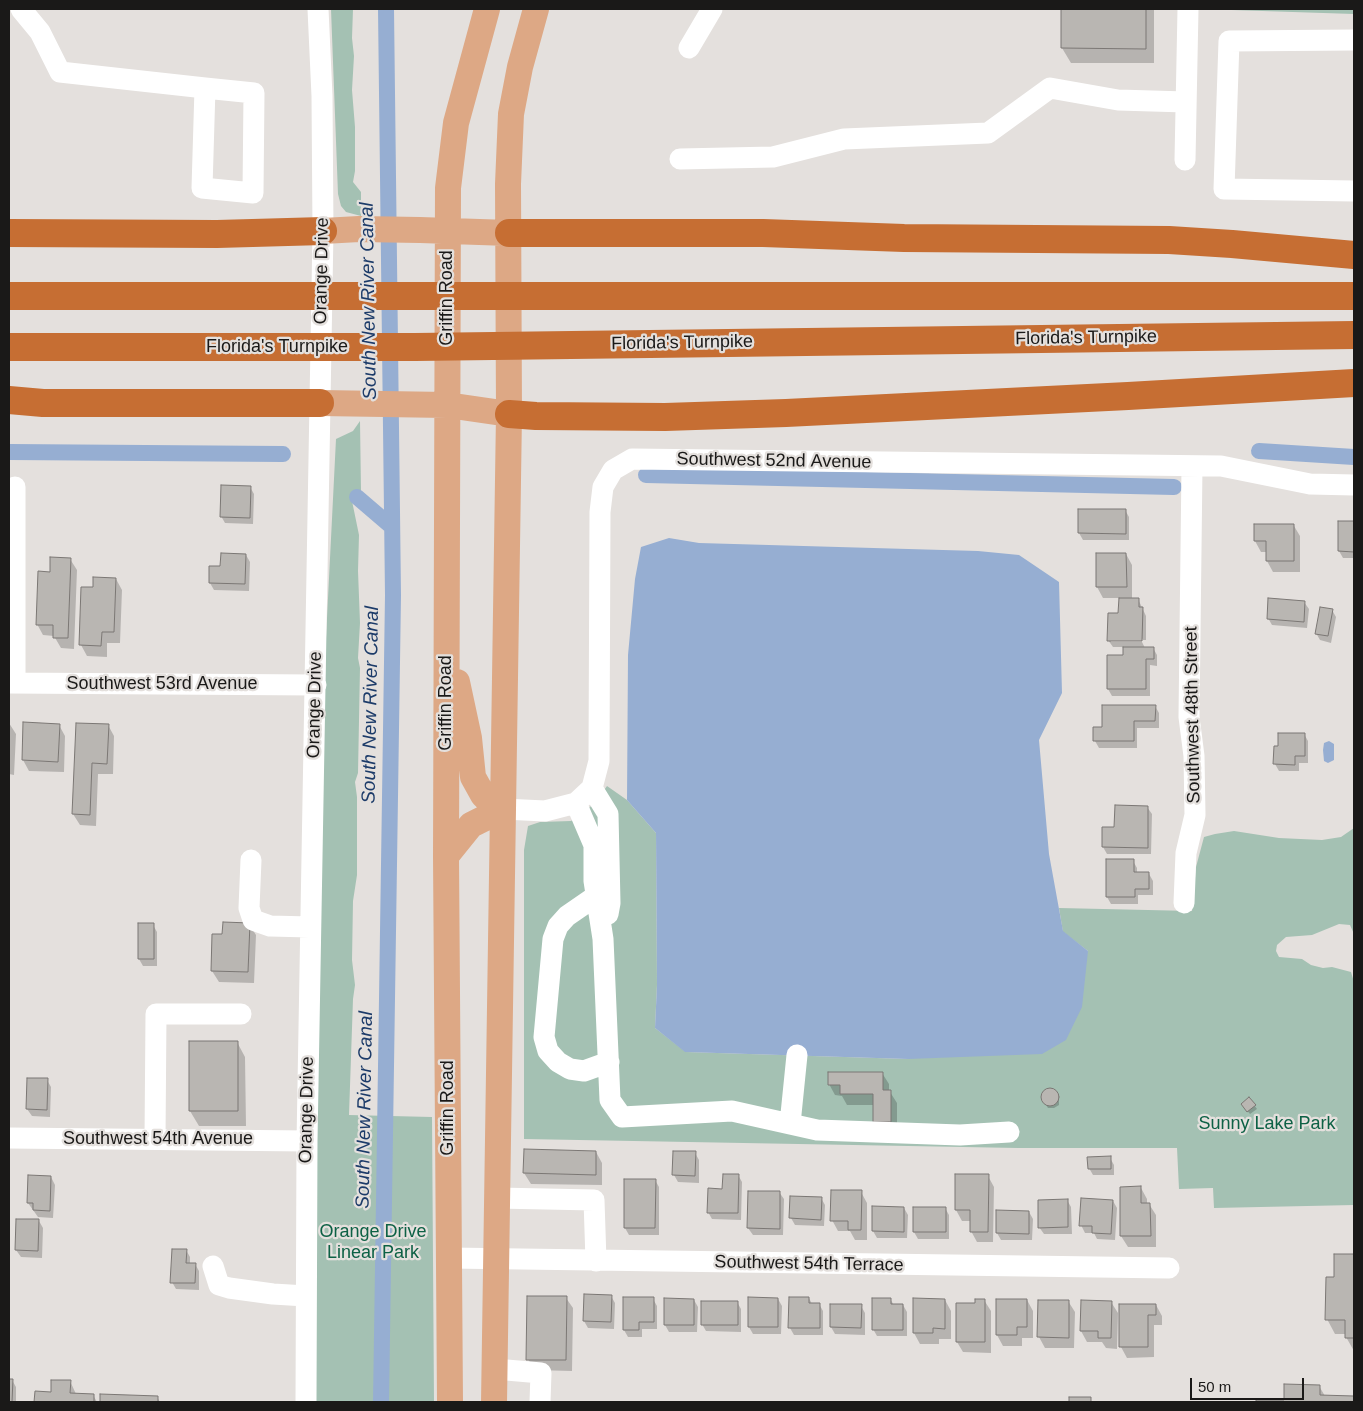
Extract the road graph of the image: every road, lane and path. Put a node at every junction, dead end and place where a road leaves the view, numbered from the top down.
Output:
1 (21, 9) edge
2 (318, 9) edge
3 (487, 9) edge
4 (536, 9) edge
5 (712, 9) edge
6 (1188, 9) edge
7 (1354, 40) edge
8 (689, 48) dead end
9 (205, 88) junction
10 (1186, 102) junction
11 (680, 158) dead end
12 (1185, 160) dead end
13 (1354, 190) edge
14 (448, 230) junction
15 (323, 231) junction
16 (9, 232) edge
17 (509, 233) junction
18 (1354, 255) edge
19 (9, 296) edge
20 (1354, 296) edge
21 (1354, 335) edge
22 (9, 347) edge
23 (1354, 382) edge
24 (9, 400) edge
25 (320, 404) junction
26 (447, 405) junction
27 (509, 414) junction
28 (1192, 466) junction
29 (1354, 485) edge
30 (16, 487) dead end
31 (446, 629) junction
32 (12, 683) edge
33 (316, 685) junction
34 (592, 788) junction
35 (576, 803) junction
36 (503, 809) junction
37 (446, 856) junction
38 (251, 860) dead end
39 (596, 896) junction
40 (1184, 903) dead end
41 (310, 927) junction
42 (603, 939) junction
43 (241, 1014) dead end
44 (797, 1055) dead end
45 (609, 1062) junction
46 (790, 1124) junction
47 (1009, 1132) dead end
48 (9, 1138) edge
49 (155, 1140) junction
50 (307, 1141) junction
51 (497, 1198) junction
52 (449, 1258) junction
53 (496, 1259) junction
54 (596, 1261) junction
55 (213, 1266) dead end
56 (1169, 1268) dead end
57 (306, 1296) junction
58 (495, 1369) junction
59 (306, 1402) edge
60 (450, 1402) edge
61 (494, 1402) edge
62 (540, 1402) edge

1 - 9 street
2 - 15 street, Orange Drive
3 - 14 main road, Griffin Road
4 - 17 main road
5 - 8 street
6 - 10 street
7 - 13 street
9 - 9 street
10 - 11 street
10 - 12 street
14 - 15 main road
14 - 17 main road
14 - 26 main road, Griffin Road
15 - 16 highway
15 - 25 street, Orange Drive
17 - 18 highway
17 - 27 main road
19 - 20 highway
21 - 22 highway, Florida's Turnpike
23 - 27 highway
24 - 25 highway
25 - 26 main road
25 - 33 street, Orange Drive
26 - 27 main road
26 - 31 main road, Griffin Road
27 - 36 main road
28 - 29 street, Southwest 52nd Avenue
28 - 34 street, Southwest 52nd Avenue
28 - 40 street, Southwest 48th Street
30 - 32 street
31 - 36 main road
31 - 37 main road, Griffin Road
32 - 33 street, Southwest 53rd Avenue
33 - 41 street, Orange Drive
34 - 35 street
34 - 42 street
35 - 36 street
35 - 39 street
36 - 37 main road
36 - 51 main road
37 - 52 main road, Griffin Road
38 - 41 street
39 - 42 street
39 - 45 street
41 - 50 street, Orange Drive
42 - 45 street
43 - 49 street
44 - 46 street
45 - 46 street
46 - 47 street
48 - 49 street, Southwest 54th Avenue
49 - 50 street, Southwest 54th Avenue
50 - 57 street, Orange Drive
51 - 53 main road
51 - 54 street
52 - 53 street, Southwest 54th Terrace
52 - 60 main road, Griffin Road
53 - 54 street, Southwest 54th Terrace
53 - 58 main road
54 - 56 street, Southwest 54th Terrace
55 - 57 street
57 - 59 street, Orange Drive
58 - 61 main road
58 - 62 street

